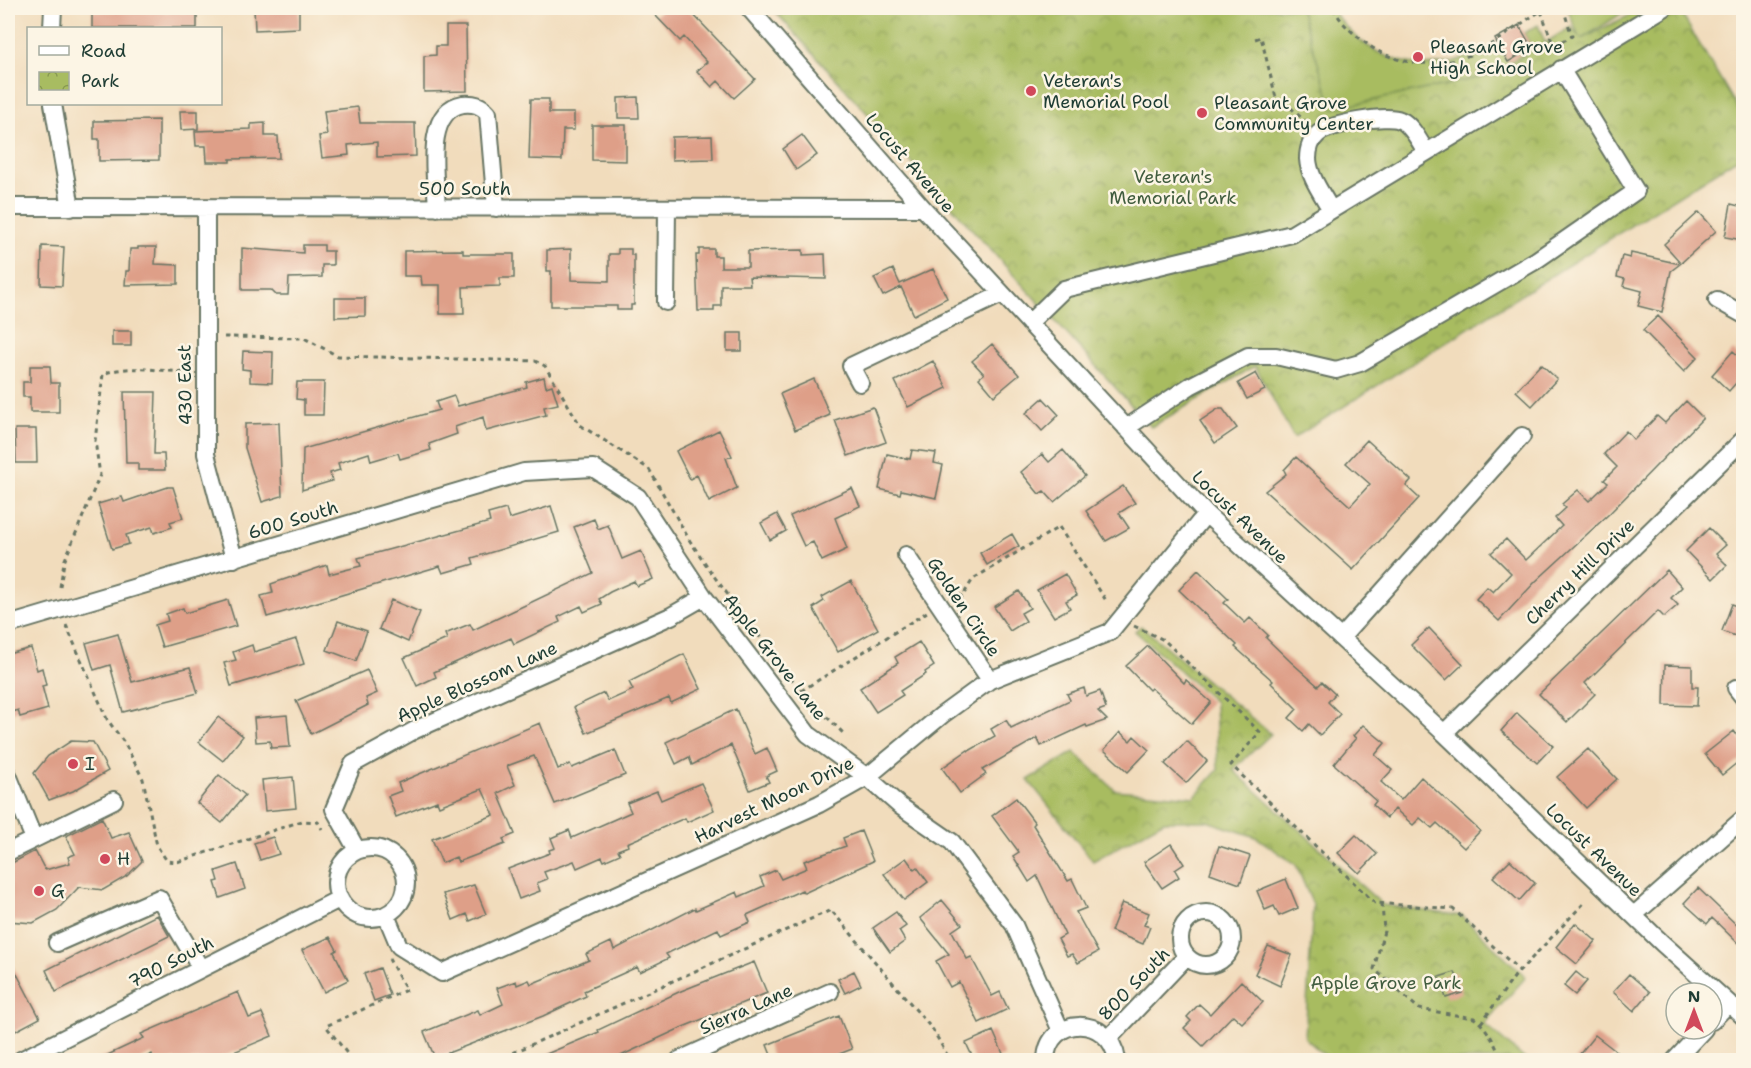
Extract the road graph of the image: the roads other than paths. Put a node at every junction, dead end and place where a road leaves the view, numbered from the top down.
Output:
1 (53, 8) edge
2 (749, 8) edge
3 (1664, 8) edge
4 (1646, 12) edge
5 (52, 27) edge
6 (1561, 69) junction
7 (53, 105) edge
8 (1426, 152) junction
9 (8, 207) edge
10 (71, 208) junction
11 (206, 208) junction
12 (437, 208) junction
13 (496, 208) junction
14 (668, 208) junction
15 (923, 208) junction
16 (1331, 210) junction
17 (1002, 294) junction
18 (1717, 300) dead end
19 (666, 302) dead end
20 (1743, 315) edge
21 (1029, 323) junction
22 (860, 384) dead end
23 (1126, 428) junction
24 (1522, 435) dead end
25 (1743, 439) edge
26 (593, 468) joint
27 (1206, 514) junction
28 (906, 555) dead end
29 (234, 558) junction
30 (704, 597) junction
31 (8, 625) edge
32 (1341, 638) junction
33 (990, 680) junction
34 (1444, 733) junction
35 (8, 775) edge
36 (867, 777) junction
37 (114, 800) dead end
38 (1743, 818) edge
39 (34, 839) junction
40 (357, 850) junction
41 (8, 852) edge
42 (339, 899) junction
43 (386, 915) junction
44 (1634, 915) junction
45 (57, 943) dead end
46 (1186, 957) dead end
47 (201, 969) junction
48 (830, 993) dead end
49 (1728, 1004) junction
50 (1724, 1008) edge
51 (1743, 1017) edge
52 (1061, 1031) junction
53 (1109, 1038) junction
54 (1693, 1041) edge
55 (21, 1060) edge
56 (679, 1060) edge
57 (1046, 1060) edge
58 (1118, 1060) edge
59 (1675, 1060) edge

1 - 5 street
2 - 15 street, Locust Avenue
3 - 4 street
4 - 6 street
6 - 8 street
6 - 23 street
7 - 10 street
8 - 16 street
8 - 16 street
9 - 10 street, 500 South
10 - 11 street, 500 South
11 - 12 street, 500 South
11 - 29 street, 430 East
12 - 13 street, 500 South
12 - 13 street
13 - 14 street, 500 South
14 - 15 street, 500 South
14 - 19 street
15 - 17 street, Locust Avenue
16 - 21 street
17 - 21 street, Locust Avenue
17 - 22 street
18 - 20 street
21 - 23 street, Locust Avenue
23 - 27 street, Locust Avenue
24 - 32 street
25 - 34 street, Cherry Hill Drive
26 - 29 street, 600 South
26 - 30 street, Apple Grove Lane
27 - 32 street, Locust Avenue
27 - 33 street, Harvest Moon Drive
28 - 33 street, Golden Circle
29 - 31 street, 600 South
30 - 36 street, Apple Grove Lane
30 - 40 street, Apple Blossom Lane
32 - 34 street, Locust Avenue
33 - 36 street, Harvest Moon Drive
34 - 44 street, Locust Avenue
35 - 39 street
36 - 43 street, Harvest Moon Drive
36 - 52 street, Apple Grove Lane
37 - 39 street
38 - 44 street
39 - 41 street
40 - 42 street
40 - 43 street
42 - 43 street
42 - 47 street, 790 South
44 - 49 street, Locust Avenue
45 - 47 street
46 - 53 street, 800 South
47 - 55 street, 790 South
48 - 56 street, Sierra Lane
49 - 50 street
49 - 51 street, Locust Avenue
52 - 53 street
52 - 57 street
53 - 58 street
54 - 59 street

